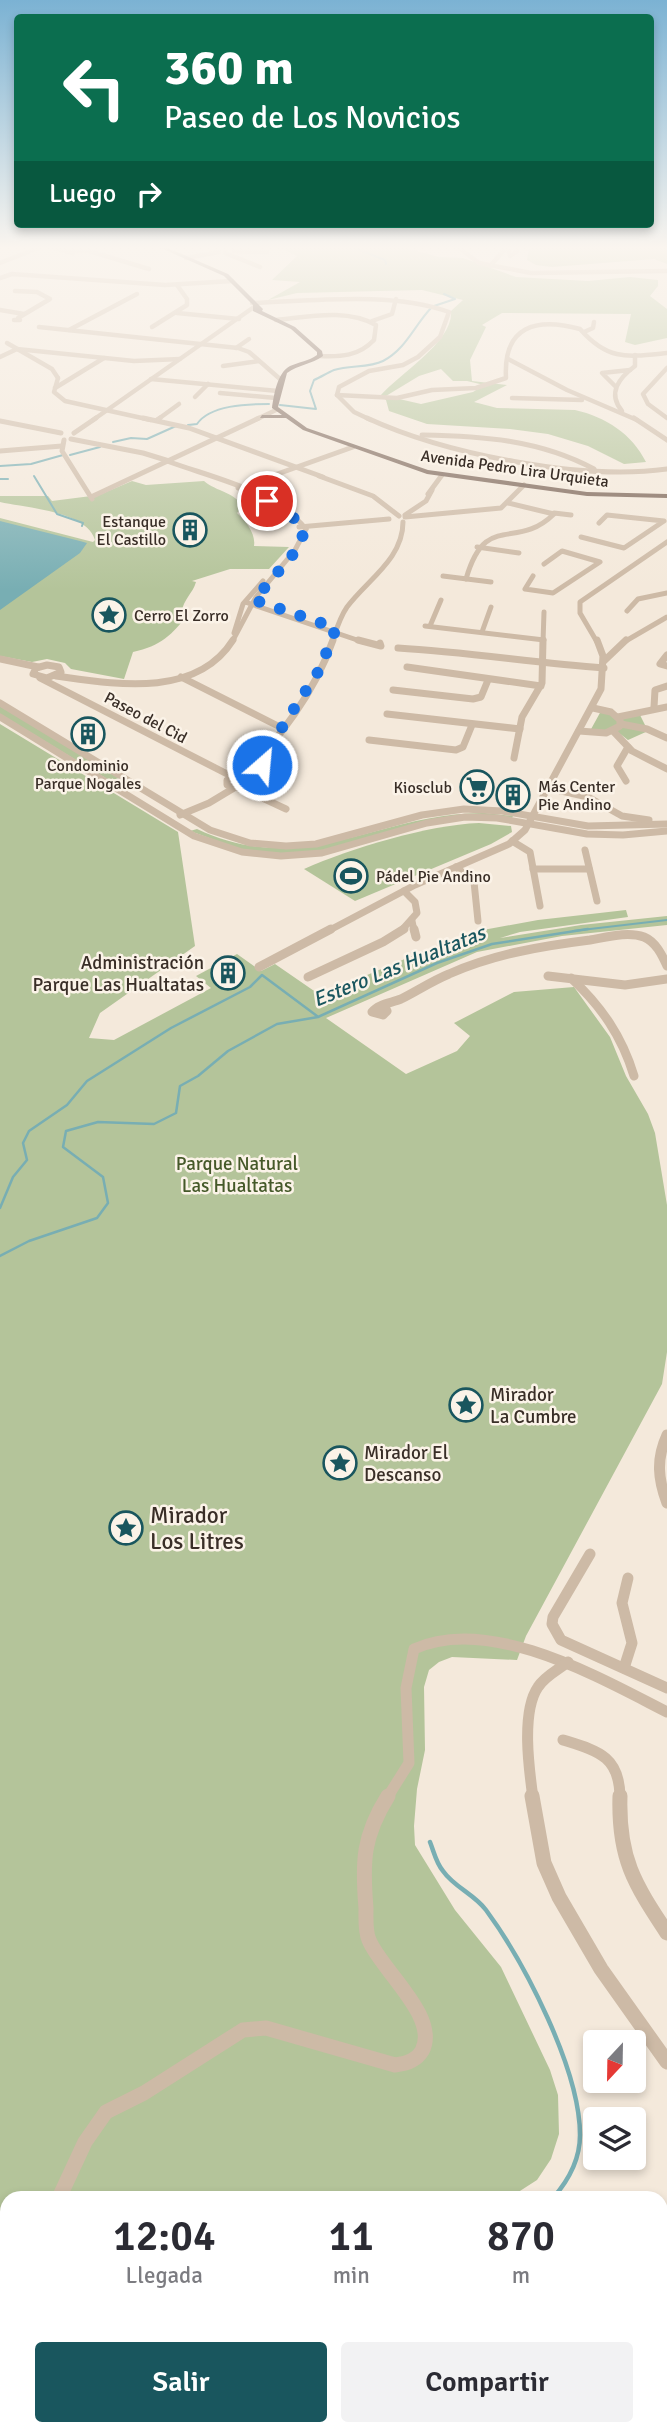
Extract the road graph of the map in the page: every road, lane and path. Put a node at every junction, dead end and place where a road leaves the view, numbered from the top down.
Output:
1 (40, 362) edge
2 (98, 362) edge
3 (176, 362) edge
4 (254, 362) edge
5 (260, 362) edge
6 (307, 362) edge
7 (309, 362) edge
8 (408, 362) edge
9 (508, 362) edge
10 (513, 362) edge
11 (636, 362) edge
12 (223, 366) dead end
13 (667, 368) edge
14 (286, 369) junction
15 (630, 370) junction
16 (273, 372) junction
17 (58, 378) junction
18 (71, 379) junction
19 (151, 379) junction
20 (280, 381) junction
21 (208, 384) junction
22 (614, 384) junction
23 (54, 388) junction
24 (220, 393) dead end
25 (250, 394) junction
26 (337, 394) junction
27 (277, 395) junction
28 (195, 397) dead end
29 (584, 397) junction
30 (558, 399) junction
31 (570, 399) junction
32 (597, 399) junction
33 (243, 401) dead end
34 (179, 404) dead end
35 (105, 410) junction
36 (276, 410) junction
37 (622, 411) junction
38 (262, 417) junction
39 (285, 417) junction
40 (667, 418) edge
41 (158, 420) junction
42 (0, 421) edge
43 (411, 435) junction
44 (218, 438) junction
45 (68, 439) junction
46 (667, 440) edge
47 (353, 447) junction
48 (0, 451) edge
49 (167, 461) junction
50 (297, 467) junction
51 (667, 469) edge
52 (597, 471) junction
53 (442, 475) junction
54 (524, 485) junction
55 (238, 488) junction
56 (87, 491) junction
57 (105, 491) junction
58 (667, 496) edge
59 (507, 504) junction
60 (554, 513) junction
61 (571, 514) dead end
62 (399, 519) junction
63 (599, 523) dead end
64 (302, 529) junction
65 (581, 537) dead end
66 (636, 540) junction
67 (667, 541) edge
68 (643, 542) dead end
69 (478, 547) junction
70 (519, 553) dead end
71 (544, 564) dead end
72 (443, 576) dead end
73 (533, 576) dead end
74 (462, 578) junction
75 (491, 582) dead end
76 (667, 593) edge
77 (441, 600) dead end
78 (249, 601) junction
79 (491, 607) dead end
80 (626, 611) dead end
81 (544, 612) dead end
82 (667, 617) edge
83 (336, 630) junction
84 (482, 632) junction
85 (544, 640) junction
86 (601, 647) junction
87 (398, 648) dead end
88 (616, 649) junction
89 (0, 661) edge
90 (543, 663) junction
91 (604, 664) junction
92 (407, 667) dead end
93 (35, 669) junction
94 (56, 675) junction
95 (181, 677) junction
96 (40, 678) junction
97 (488, 680) junction
98 (541, 686) junction
99 (667, 686) edge
100 (393, 690) dead end
101 (86, 701) junction
102 (0, 703) edge
103 (653, 706) junction
104 (667, 707) edge
105 (593, 708) junction
106 (387, 714) dead end
107 (0, 717) edge
108 (619, 720) junction
109 (472, 725) junction
110 (282, 728) junction
111 (520, 729) junction
112 (667, 730) edge
113 (579, 731) junction
114 (613, 731) junction
115 (657, 733) junction
116 (667, 738) edge
117 (369, 740) dead end
118 (628, 747) junction
119 (514, 758) dead end
120 (667, 769) edge
121 (626, 781) dead end
122 (237, 782) junction
123 (548, 788) junction
124 (184, 813) junction
125 (667, 818) edge
126 (170, 820) junction
127 (532, 821) junction
128 (667, 824) edge
129 (208, 828) junction
130 (667, 831) edge
131 (187, 832) junction
132 (512, 841) junction
133 (585, 850) dead end
134 (456, 866) junction
135 (533, 869) junction
136 (589, 869) junction
137 (404, 891) junction
138 (597, 901) dead end
139 (540, 906) dead end
140 (412, 921) junction
141 (478, 921) dead end
142 (399, 933) junction
143 (667, 965) edge
144 (259, 967) dead end
145 (548, 976) dead end
146 (308, 977) dead end
147 (571, 978) junction
148 (667, 979) edge
149 (384, 1007) dead end
150 (634, 1076) dead end
151 (667, 1435) edge
152 (667, 1503) edge
153 (590, 1554) dead end
154 (628, 1578) dead end
155 (568, 1662) junction
156 (624, 1668) junction
157 (667, 1689) edge
158 (663, 1710) edge
159 (563, 1740) dead end
160 (667, 1933) edge
161 (667, 2063) edge
162 (63, 2191) edge

1 - 17 street
2 - 18 street
3 - 19 street
4 - 12 street
5 - 16 street
6 - 14 main road
7 - 20 main road
8 - 26 street
9 - 26 street
10 - 29 street
11 - 15 street
13 - 40 street
14 - 16 street
14 - 20 main road
15 - 22 street
15 - 22 street
16 - 20 street
17 - 18 street
17 - 23 street
18 - 23 street
19 - 21 street
19 - 35 street
20 - 27 main road
21 - 27 street
21 - 28 street
22 - 37 street
23 - 35 street
24 - 25 street
25 - 27 street
25 - 33 street
26 - 43 street
27 - 36 main road
29 - 31 street
29 - 32 street
30 - 30 street
30 - 31 street
31 - 32 street
32 - 37 street
34 - 41 street
35 - 41 street
35 - 45 street
36 - 38 street
36 - 39 main road, Avenida Pedro Lira Urquieta
37 - 46 street
38 - 39 main road
38 - 44 street
39 - 47 main road, Avenida Pedro Lira Urquieta
41 - 44 street
42 - 45 street
43 - 52 street
43 - 52 street
44 - 49 street
44 - 50 street
45 - 48 street
45 - 49 street
45 - 56 street
47 - 50 street
47 - 53 main road, Avenida Pedro Lira Urquieta
49 - 55 street
49 - 57 street
50 - 55 street
50 - 62 street
51 - 52 street
53 - 54 main road, Avenida Pedro Lira Urquieta
53 - 62 street
54 - 58 main road, Avenida Pedro Lira Urquieta
54 - 59 street
55 - 64 street
56 - 57 street
56 - 57 street
59 - 60 street
59 - 62 street
59 - 69 street
60 - 61 street
60 - 69 street
62 - 64 street
62 - 83 street
63 - 66 street
64 - 78 street
65 - 66 street
66 - 68 street
67 - 86 street
69 - 70 street
69 - 74 street
71 - 73 street
72 - 74 street
74 - 75 street
76 - 80 street
77 - 84 street
78 - 83 street
78 - 95 street
79 - 84 street
81 - 85 street
82 - 88 street
83 - 83 street
83 - 110 street
84 - 85 street
85 - 90 street
86 - 88 street
86 - 91 street
87 - 90 street
88 - 91 street
89 - 93 street
90 - 91 street
90 - 98 street
91 - 105 street
92 - 97 street
93 - 94 street
93 - 96 street, Paseo del Cid
94 - 95 street
94 - 96 street
94 - 101 street, Paseo del Cid
95 - 110 street
96 - 101 street, Paseo del Cid
97 - 98 street
97 - 100 street
98 - 111 street
99 - 103 street
101 - 122 street, Paseo del Cid
102 - 124 street
103 - 104 street
103 - 108 street
105 - 108 street
105 - 113 street
106 - 109 street
107 - 126 street
108 - 114 street
108 - 115 street
109 - 111 street
109 - 117 street
110 - 122 street
111 - 119 street
112 - 115 street
113 - 114 street
113 - 123 street
114 - 118 street
115 - 116 street
118 - 120 street
118 - 121 street
122 - 122 street, Paseo del Cid
122 - 124 street
123 - 125 street
123 - 127 street
124 - 126 street
124 - 129 street
126 - 131 street
127 - 128 street
127 - 129 street
127 - 130 street
127 - 131 street
127 - 132 street
129 - 131 street
132 - 134 street
132 - 135 street
133 - 136 street
134 - 137 street
134 - 141 street
135 - 136 street
135 - 139 street
136 - 138 street
137 - 140 street
137 - 144 street
140 - 142 street
140 - 142 street
142 - 146 street
143 - 149 street
145 - 147 street
147 - 148 street
147 - 150 street
151 - 152 street
153 - 156 street
154 - 156 street
155 - 158 street
155 - 161 street
155 - 162 street
156 - 157 street
157 - 158 street
159 - 160 street

